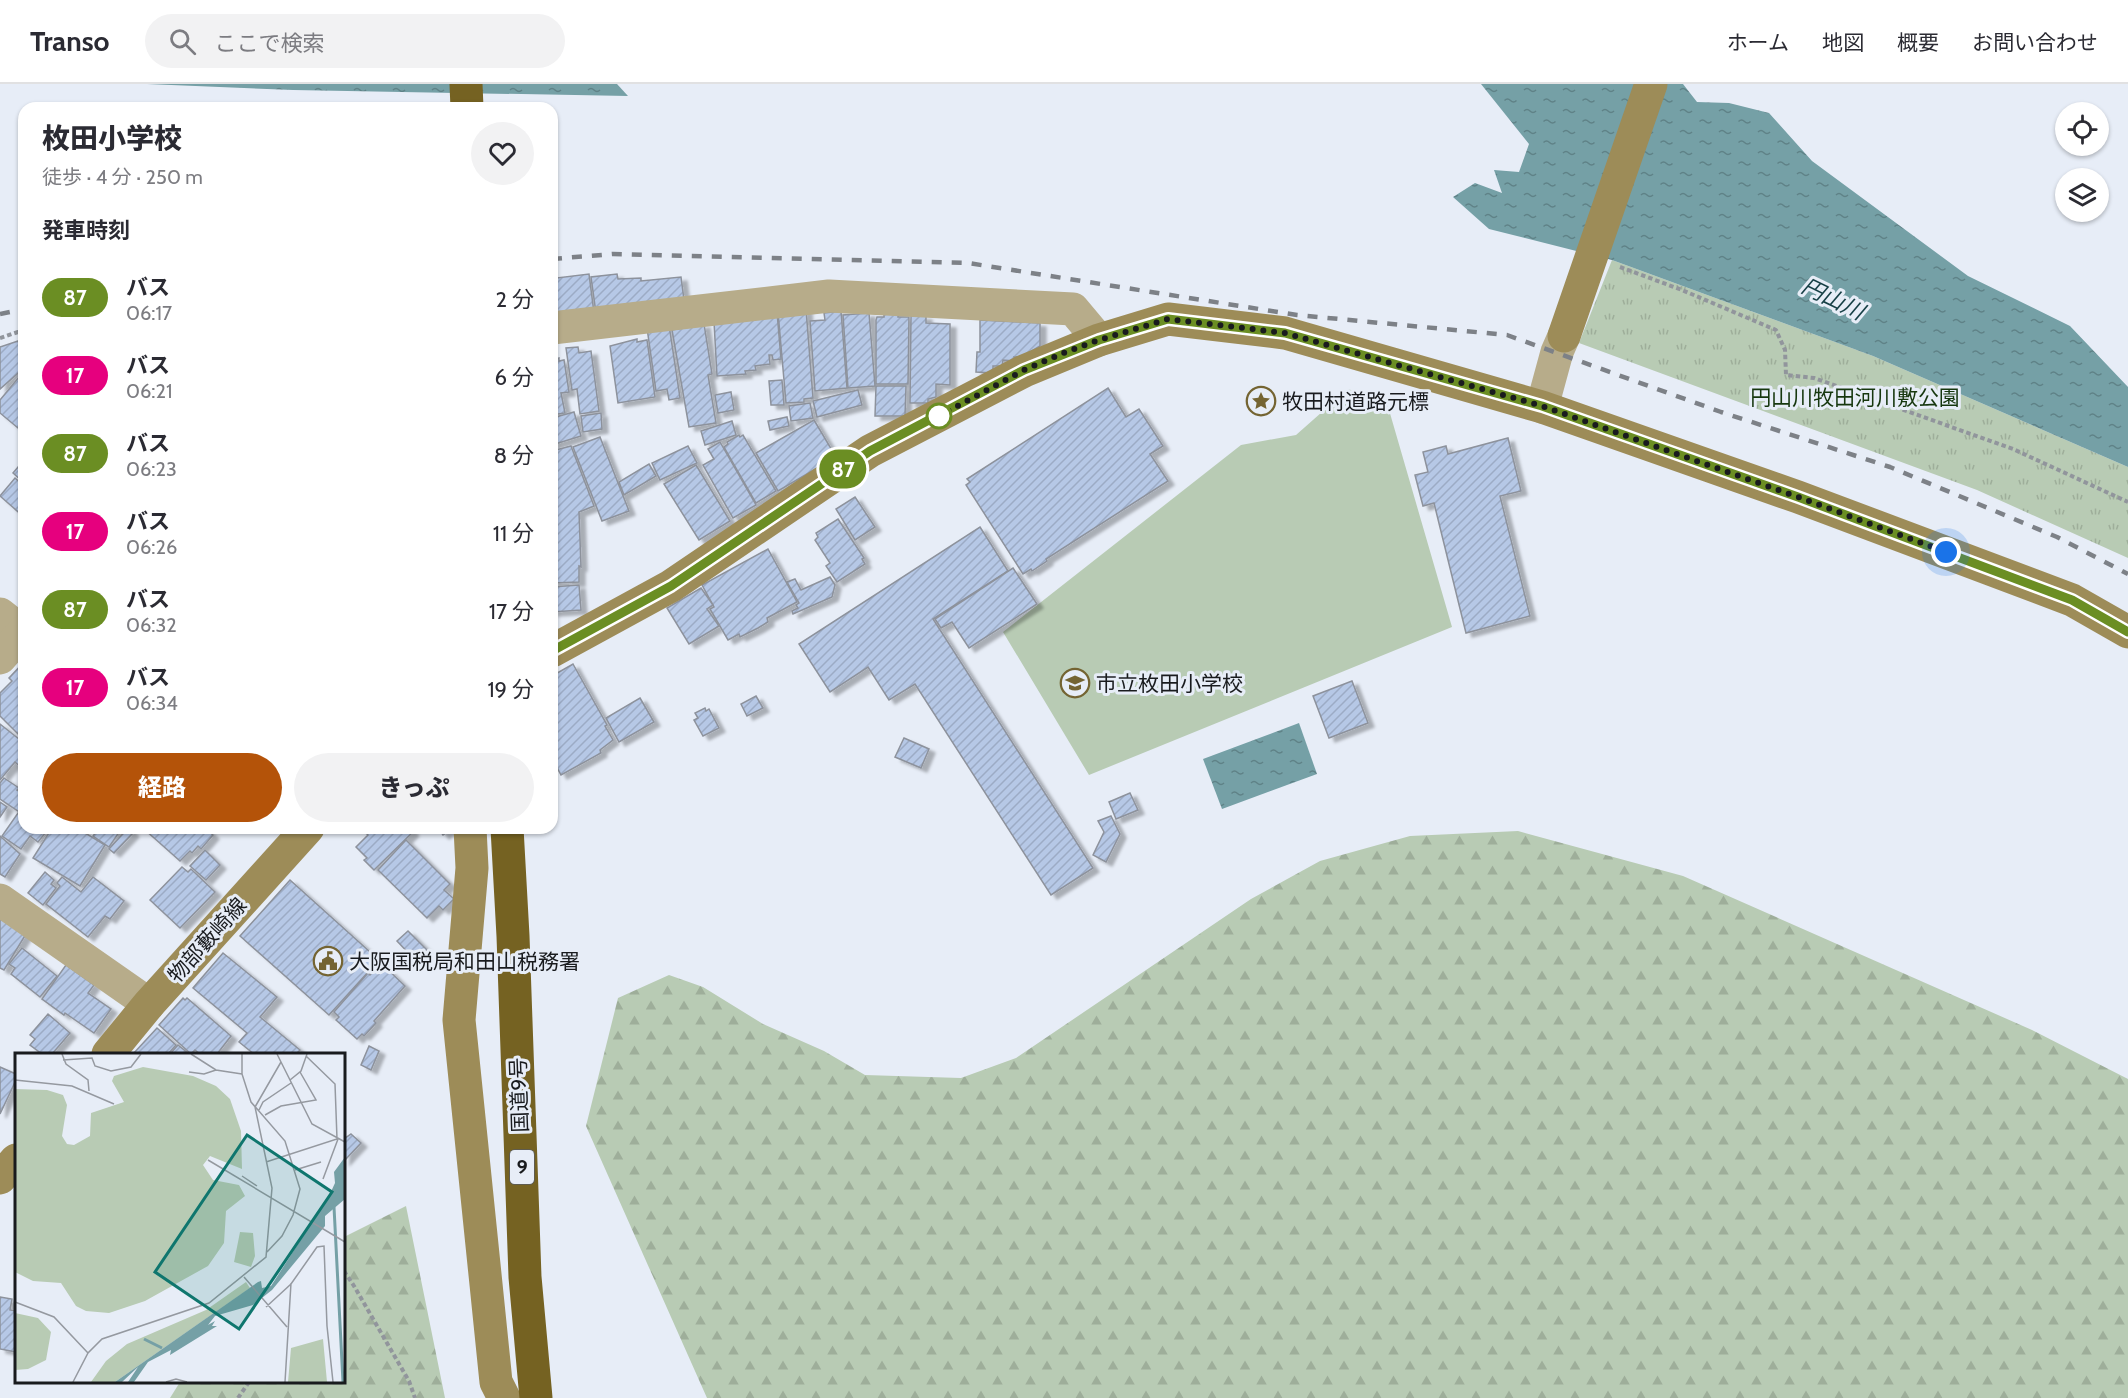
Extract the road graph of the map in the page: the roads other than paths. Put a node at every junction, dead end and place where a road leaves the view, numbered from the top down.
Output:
1 (466, 84) edge
2 (1651, 84) edge
3 (467, 102) edge
4 (558, 327) edge
5 (1564, 336) joint
6 (1099, 340) junction
7 (1542, 406) junction
8 (16, 626) edge
9 (2128, 632) edge
10 (558, 648) edge
11 (0, 658) edge
12 (303, 834) edge
13 (470, 834) edge
14 (507, 834) edge
15 (0, 900) edge
16 (149, 1004) junction
17 (109, 1053) edge
18 (15, 1161) edge
19 (0, 1178) edge
20 (504, 1398) edge
21 (536, 1398) edge

1 - 3 highway
2 - 5 main road
4 - 6 street
5 - 7 street
6 - 7 main road
6 - 10 main road
7 - 9 main road
8 - 11 street
12 - 16 main road, 物部藪崎線
13 - 20 main road
14 - 21 highway, 国道9号 / 9
15 - 16 street
16 - 17 main road, 物部藪崎線
18 - 19 main road

